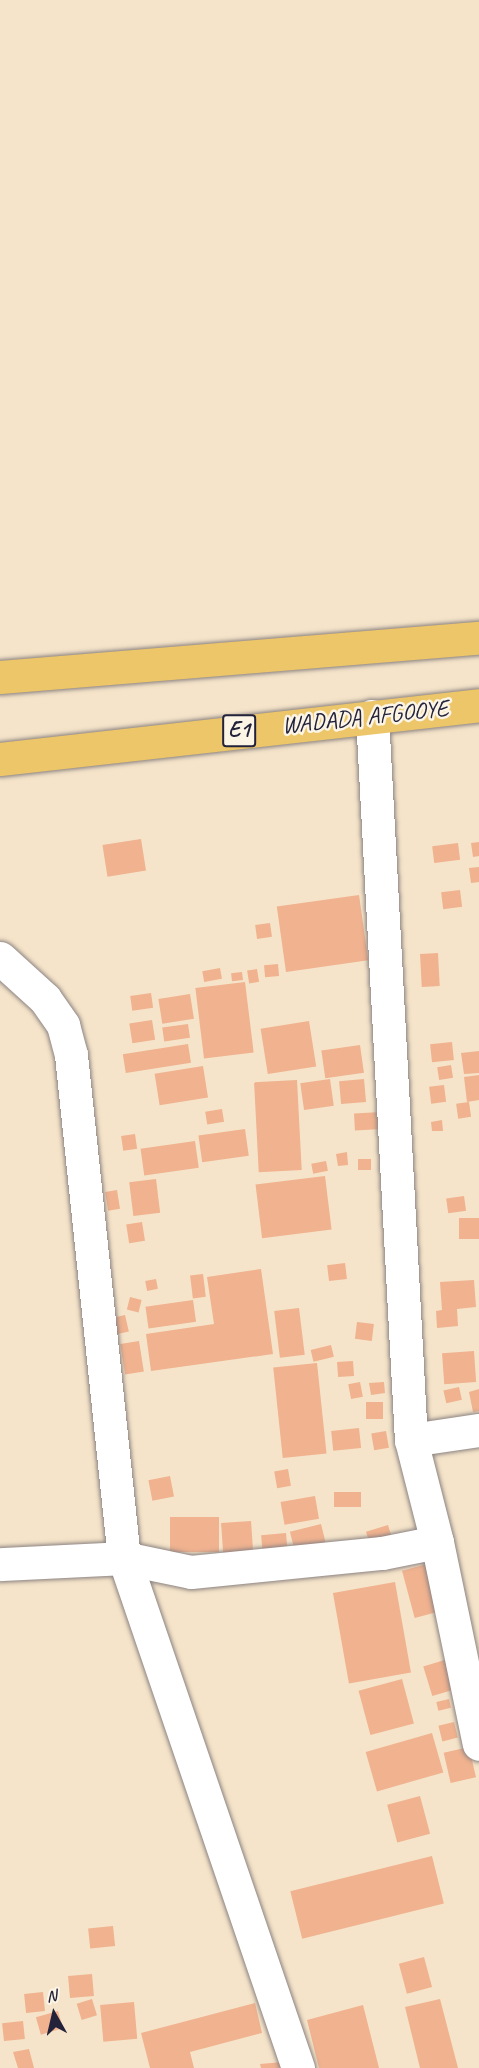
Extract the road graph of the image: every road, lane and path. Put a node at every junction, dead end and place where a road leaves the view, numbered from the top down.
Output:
1 (479, 638) edge
2 (0, 677) edge
3 (479, 705) edge
4 (372, 716) junction
5 (0, 759) edge
6 (0, 958) edge
7 (479, 1430) edge
8 (411, 1440) junction
9 (437, 1542) junction
10 (124, 1558) junction
11 (0, 1564) edge
12 (479, 1744) edge
13 (298, 2068) edge

1 - 2 highway
3 - 4 highway, WADADA AFGOOYE / E1
4 - 5 highway, WADADA AFGOOYE / E1
4 - 8 street
6 - 10 street
7 - 8 street
8 - 9 street
9 - 10 street
9 - 12 street
10 - 11 street
10 - 13 street

